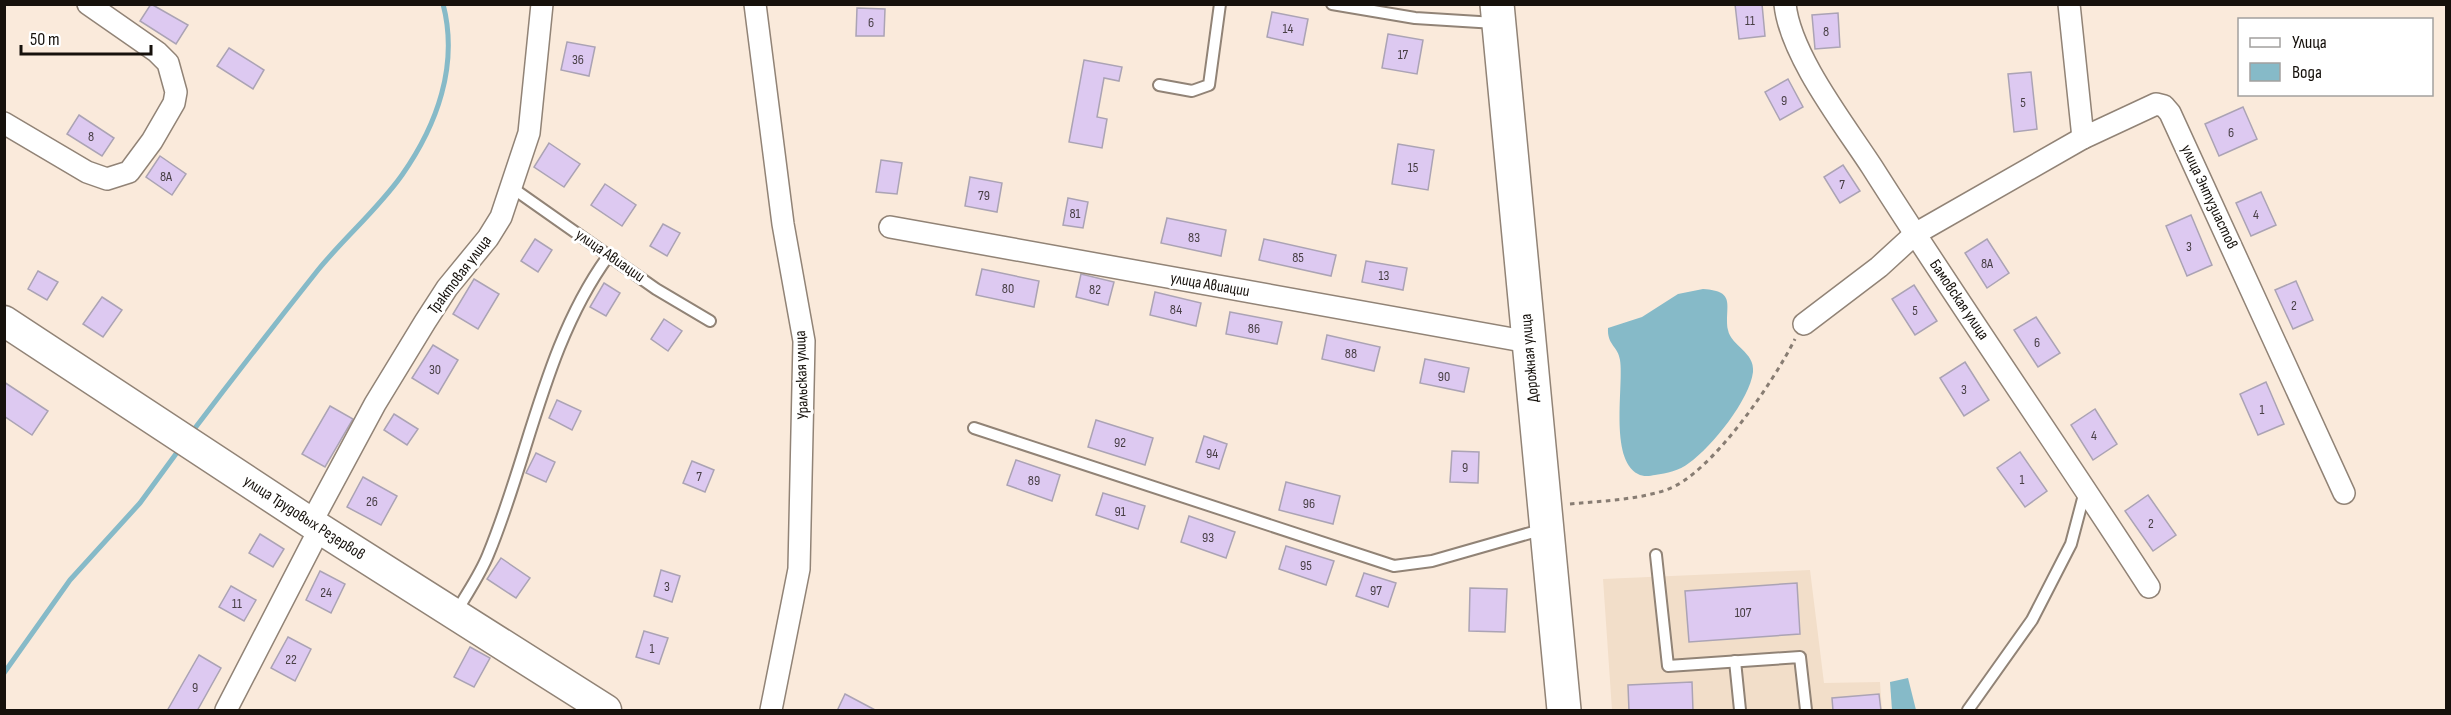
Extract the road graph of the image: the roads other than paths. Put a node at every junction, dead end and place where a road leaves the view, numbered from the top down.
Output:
1 (88, 4) edge
2 (542, 4) edge
3 (755, 4) edge
4 (1220, 4) edge
5 (1332, 4) edge
6 (1785, 4) edge
7 (2069, 4) edge
8 (1498, 14) edge
9 (1159, 85) dead end
10 (4, 123) edge
11 (2083, 138) junction
12 (511, 187) junction
13 (891, 227) dead end
14 (1915, 234) junction
15 (609, 255) junction
16 (4, 321) edge
17 (710, 321) dead end
18 (1804, 324) road end
19 (1529, 342) junction
20 (974, 428) dead end
21 (2085, 489) junction
22 (2344, 493) dead end
23 (1545, 517) junction
24 (315, 526) junction
25 (1656, 555) dead end
26 (2149, 587) dead end
27 (455, 615) junction
28 (1735, 661) junction
29 (226, 711) edge
30 (606, 711) edge
31 (771, 711) edge
32 (1564, 711) edge
33 (1740, 711) edge
34 (1806, 711) edge
35 (1968, 711) edge

1 - 10 street
2 - 12 street, Трактовая улица
3 - 31 street, Уральская улица
4 - 9 lane
5 - 8 lane
6 - 14 street, Бамовская улица
7 - 11 street
8 - 19 highway, Дорожная улица
11 - 14 street
11 - 22 street, улица Энтузиастов
12 - 15 lane, улица Авиации
12 - 24 street, Трактовая улица
13 - 19 street, улица Авиации
14 - 18 street
14 - 21 street, Бамовская улица
15 - 17 lane, улица Авиации
15 - 27 lane
16 - 24 main road, улица Трудовых Резервов
19 - 23 highway, Дорожная улица
20 - 23 lane
21 - 26 street, Бамовская улица
21 - 35 lane
23 - 32 highway, Дорожная улица
24 - 27 main road, улица Трудовых Резервов
24 - 29 street, Трактовая улица
25 - 28 lane
27 - 30 main road, улица Трудовых Резервов
28 - 33 lane
28 - 34 lane

